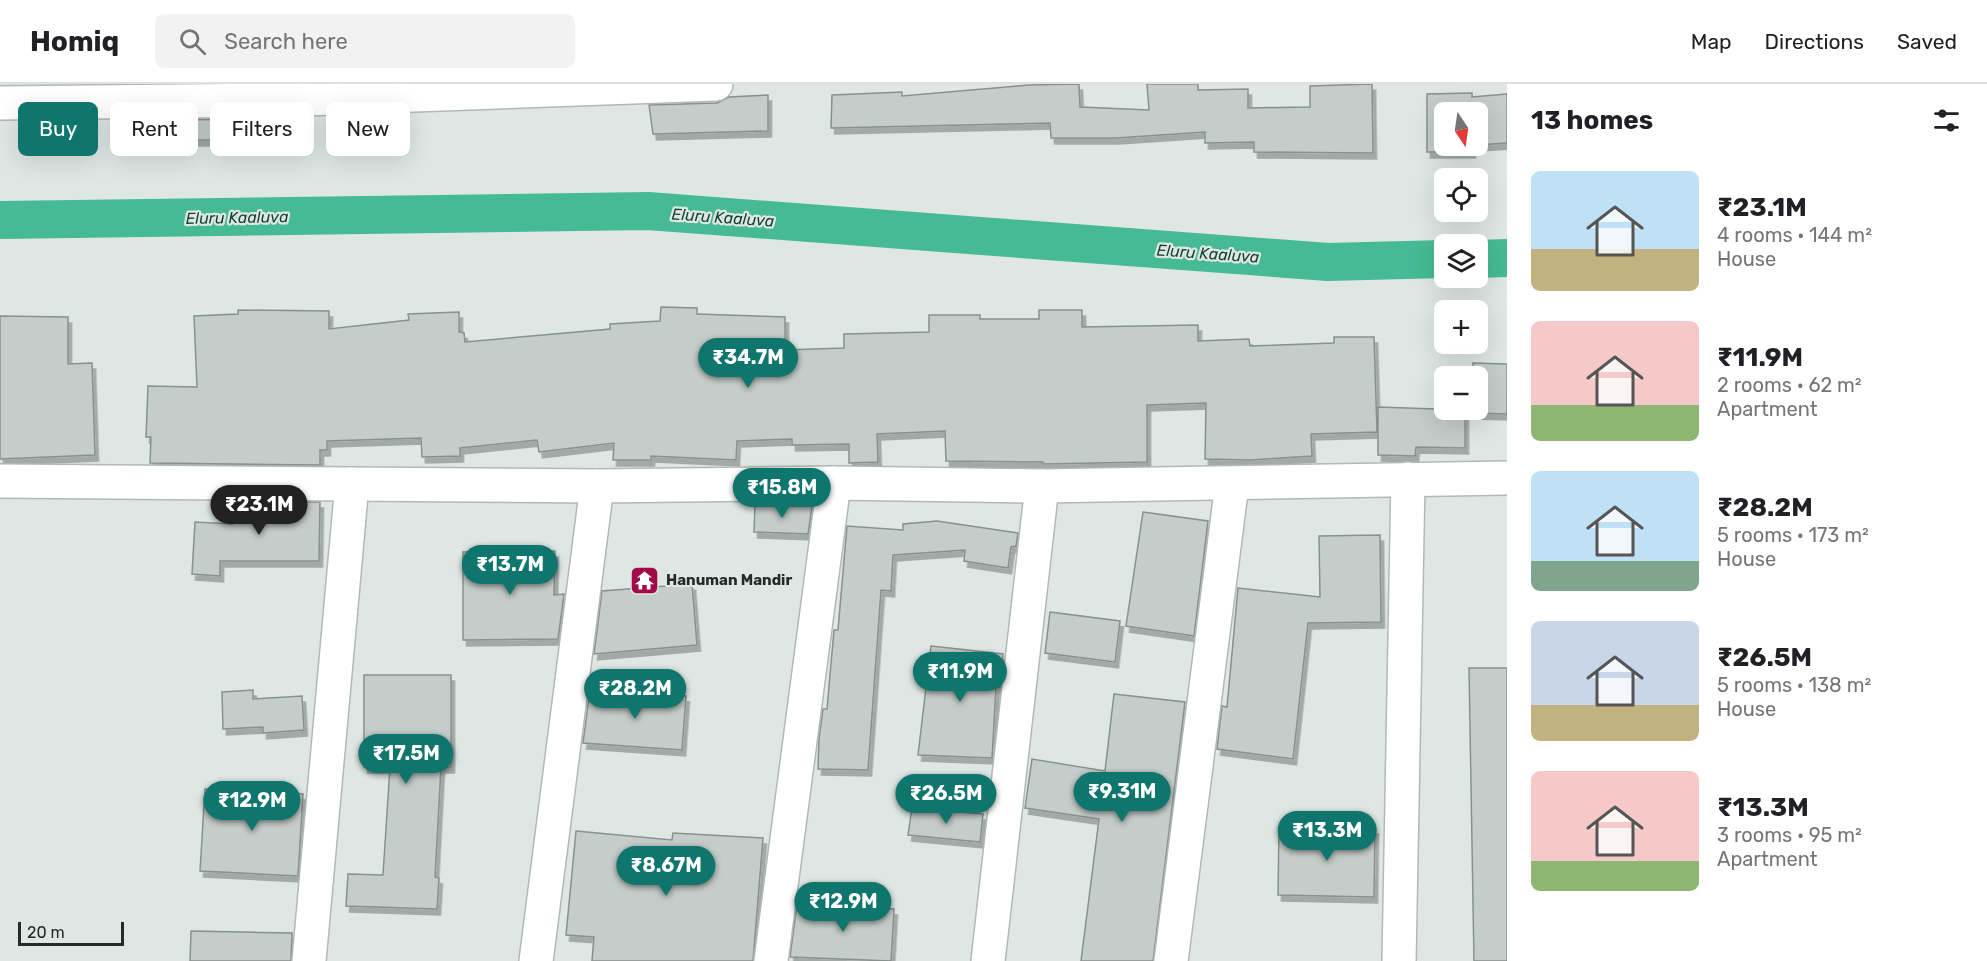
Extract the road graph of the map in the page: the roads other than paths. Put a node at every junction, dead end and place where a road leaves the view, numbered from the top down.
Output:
1 (716, 84) edge
2 (451, 89) edge
3 (278, 92) edge
4 (0, 103) edge
5 (1507, 478) edge
6 (1408, 479) junction
7 (0, 481) edge
8 (834, 483) junction
9 (352, 484) junction
10 (1232, 484) junction
11 (597, 486) junction
12 (1042, 486) junction
13 (309, 961) edge
14 (536, 961) edge
15 (771, 961) edge
16 (988, 961) edge
17 (1171, 961) edge
18 (1400, 961) edge

1 - 2 street
2 - 3 street
3 - 4 street
5 - 6 street
6 - 10 street
6 - 18 street
7 - 9 street
8 - 11 street
8 - 12 street
8 - 15 street
9 - 11 street
9 - 13 street
10 - 12 street
10 - 17 street
11 - 14 street
12 - 16 street

